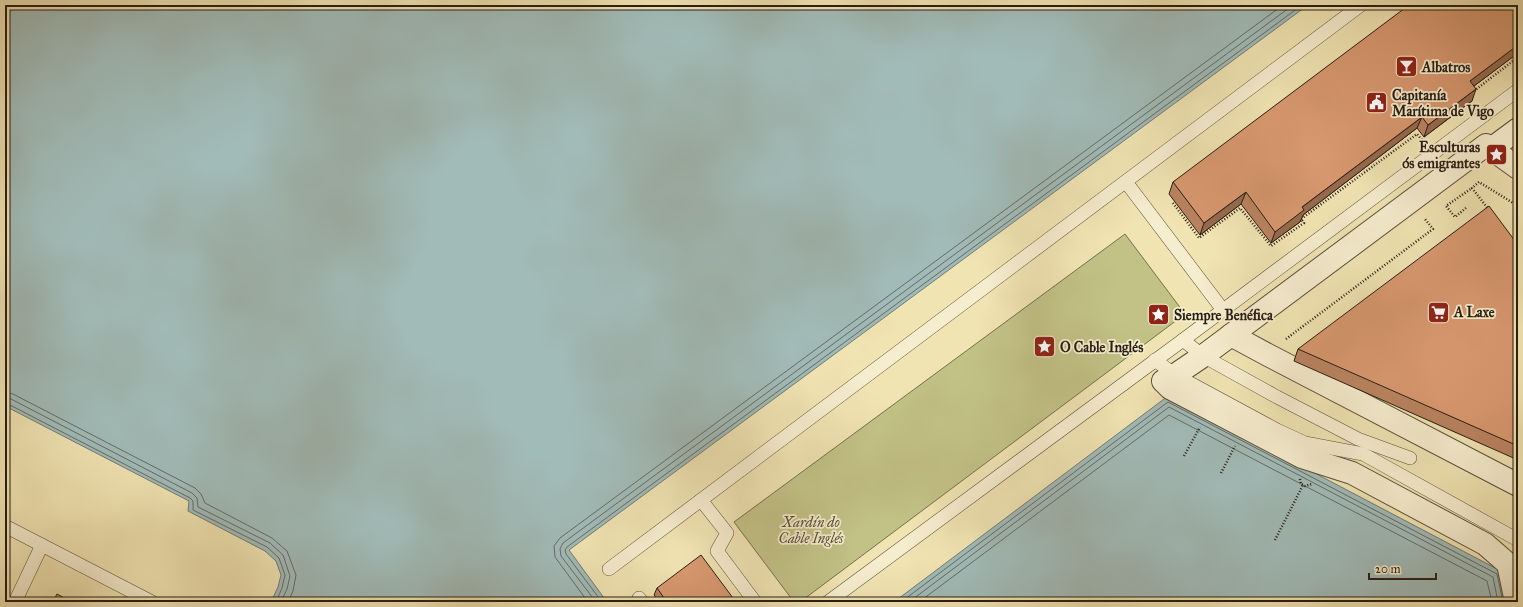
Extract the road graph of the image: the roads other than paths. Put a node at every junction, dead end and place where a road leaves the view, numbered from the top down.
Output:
1 (1361, 5) edge
2 (1518, 90) edge
3 (1518, 129) edge
4 (1491, 149) junction
5 (1518, 168) edge
6 (1126, 182) junction
7 (1223, 310) junction
8 (1231, 335) junction
9 (1183, 340) junction
10 (1202, 356) junction
11 (1155, 360) junction
12 (1175, 375) junction
13 (1410, 458) dead end
14 (1518, 485) edge
15 (701, 500) junction
16 (5, 526) edge
17 (1518, 540) edge
18 (42, 545) junction
19 (609, 569) dead end
20 (15, 602) edge
21 (152, 602) edge
22 (755, 602) edge
23 (828, 602) edge
24 (1516, 602) edge

1 - 6 lane
2 - 7 lane
3 - 4 street
4 - 5 street
4 - 8 street
6 - 7 lane
6 - 15 lane
7 - 9 lane
8 - 10 street
8 - 14 street
9 - 10 lane
9 - 11 lane
10 - 12 street
10 - 13 lane
11 - 12 lane
11 - 23 lane
12 - 17 lane
12 - 24 street
15 - 19 lane
15 - 22 lane
16 - 18 lane
18 - 20 lane
18 - 21 lane

